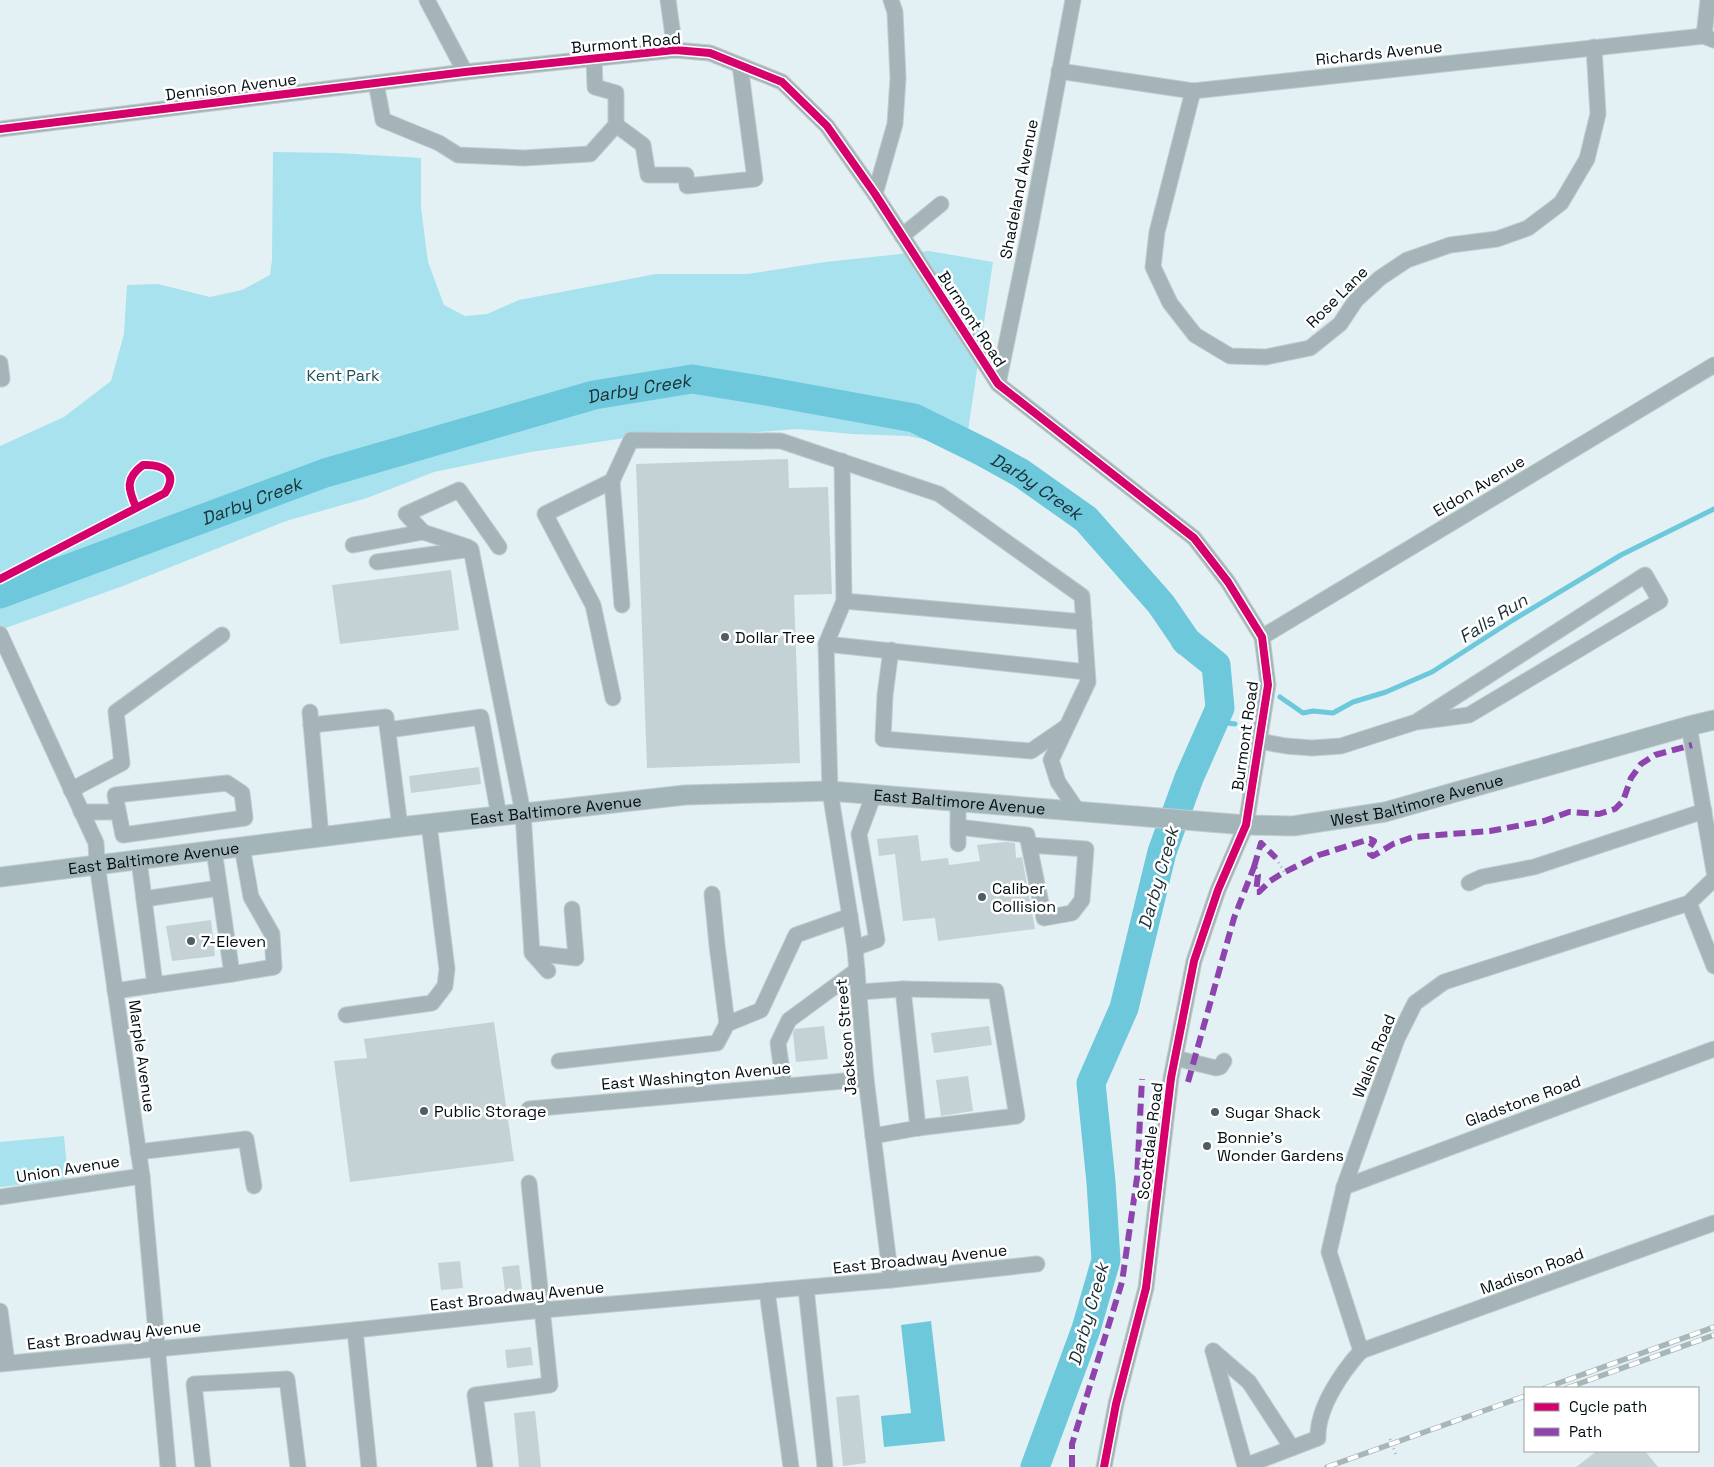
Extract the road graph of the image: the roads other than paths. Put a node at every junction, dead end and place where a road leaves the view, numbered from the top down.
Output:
1 (427, 0) edge
2 (668, 0) edge
3 (891, 0) edge
4 (1073, 0) edge
5 (1708, 0) edge
6 (1709, 38) edge
7 (1594, 48) junction
8 (674, 50) junction
9 (594, 58) junction
10 (740, 65) junction
11 (1059, 71) junction
12 (465, 72) junction
13 (376, 83) junction
14 (1193, 91) junction
15 (616, 125) junction
16 (0, 130) edge
17 (875, 194) junction
18 (941, 204) dead end
19 (902, 236) junction
20 (0, 363) edge
21 (1714, 365) edge
22 (2, 379) dead end
23 (998, 384) junction
24 (842, 462) junction
25 (612, 481) junction
26 (423, 532) junction
27 (353, 545) dead end
28 (499, 547) dead end
29 (472, 549) junction
30 (377, 562) dead end
31 (844, 601) junction
32 (622, 605) dead end
33 (1084, 622) junction
34 (0, 634) edge
35 (222, 635) dead end
36 (1262, 637) junction
37 (826, 644) junction
38 (891, 650) junction
39 (1087, 672) junction
40 (613, 698) dead end
41 (1714, 720) edge
42 (1416, 722) junction
43 (1067, 726) junction
44 (1689, 726) junction
45 (388, 730) junction
46 (1259, 741) junction
47 (71, 790) junction
48 (830, 791) junction
49 (874, 794) junction
50 (958, 801) junction
51 (1077, 810) junction
52 (1704, 811) junction
53 (82, 812) junction
54 (118, 812) junction
55 (523, 813) junction
56 (1113, 814) joint
57 (499, 816) junction
58 (429, 824) junction
59 (1246, 825) junction
60 (400, 827) junction
61 (958, 827) junction
62 (321, 837) junction
63 (958, 844) dead end
64 (1029, 845) junction
65 (242, 848) junction
66 (214, 850) junction
67 (139, 860) junction
68 (97, 864) junction
69 (1714, 871) edge
70 (0, 877) edge
71 (1714, 879) edge
72 (1470, 882) dead end
73 (219, 888) junction
74 (712, 894) dead end
75 (144, 899) junction
76 (1689, 903) junction
77 (572, 909) dead end
78 (850, 916) junction
79 (855, 948) junction
80 (532, 953) junction
81 (1714, 966) edge
82 (857, 970) junction
83 (548, 971) dead end
84 (232, 974) junction
85 (155, 985) junction
86 (903, 989) junction
87 (115, 991) junction
88 (859, 992) junction
89 (346, 1015) dead end
90 (727, 1024) junction
91 (1714, 1049) edge
92 (1175, 1058) junction
93 (558, 1061) dead end
94 (1224, 1061) dead end
95 (866, 1079) junction
96 (784, 1086) junction
97 (529, 1109) dead end
98 (918, 1128) junction
99 (873, 1136) junction
100 (138, 1152) junction
101 (142, 1176) junction
102 (529, 1183) dead end
103 (254, 1186) dead end
104 (1344, 1187) junction
105 (0, 1197) edge
106 (1714, 1223) edge
107 (1037, 1264) dead end
108 (891, 1280) junction
109 (806, 1288) junction
110 (767, 1291) junction
111 (543, 1310) junction
112 (0, 1311) edge
113 (355, 1330) junction
114 (157, 1348) junction
115 (1362, 1351) junction
116 (3, 1364) edge
117 (1292, 1448) junction
118 (168, 1467) edge
119 (203, 1467) edge
120 (298, 1467) edge
121 (369, 1467) edge
122 (485, 1467) edge
123 (790, 1467) edge
124 (825, 1467) edge
125 (1104, 1467) edge

1 - 12 street
2 - 8 street
3 - 17 street
4 - 11 street, Shadeland Avenue
5 - 6 street
6 - 7 street, Richards Avenue
7 - 14 street, Richards Avenue
7 - 14 street, Rose Lane
8 - 9 street, Burmont Road
8 - 10 street, Burmont Road
9 - 12 street, Burmont Road
9 - 15 street
10 - 15 street
10 - 17 street, Burmont Road
11 - 14 street, Richards Avenue
11 - 23 street, Shadeland Avenue
12 - 13 street, Dennison Avenue
13 - 15 street
13 - 16 street, Dennison Avenue
17 - 19 street, Burmont Road
18 - 19 street
19 - 23 street, Burmont Road
20 - 22 street
21 - 36 street, Eldon Avenue
23 - 36 street, Burmont Road
24 - 25 street
24 - 31 street
24 - 33 street
25 - 32 street
25 - 40 street
26 - 27 street
26 - 28 street
26 - 29 street
29 - 30 street
29 - 55 street
31 - 33 street
31 - 37 street
33 - 39 street
34 - 47 street, Marple Avenue
35 - 47 street
36 - 46 street, Burmont Road
37 - 38 street
37 - 48 street, Jackson Street
38 - 39 street
38 - 43 street
39 - 43 street
41 - 44 main road, West Baltimore Avenue
42 - 42 street
42 - 46 street
43 - 51 street
44 - 52 street
44 - 59 main road, West Baltimore Avenue
45 - 57 street
45 - 60 street
45 - 62 street
46 - 59 street, Burmont Road
47 - 53 street, Marple Avenue
48 - 49 main road, East Baltimore Avenue
48 - 55 main road, East Baltimore Avenue
48 - 78 street, Jackson Street
49 - 50 main road, East Baltimore Avenue
49 - 79 street
50 - 51 main road, East Baltimore Avenue
50 - 61 street
51 - 56 main road, East Baltimore Avenue
52 - 69 street
52 - 72 street
53 - 54 street
53 - 68 street, Marple Avenue
54 - 54 street
55 - 57 main road, East Baltimore Avenue
55 - 80 street
56 - 59 main road, West Baltimore Avenue
57 - 58 main road, East Baltimore Avenue
58 - 60 main road, East Baltimore Avenue
58 - 89 street
59 - 92 street, Scottdale Road
60 - 62 main road, East Baltimore Avenue
61 - 63 street
61 - 64 street
62 - 65 main road, East Baltimore Avenue
64 - 64 street
65 - 66 main road, East Baltimore Avenue
65 - 84 street
66 - 67 main road, East Baltimore Avenue
66 - 73 street
67 - 68 main road, East Baltimore Avenue
67 - 75 street
68 - 70 main road, East Baltimore Avenue
68 - 87 street, Marple Avenue
71 - 76 street, Walsh Road
73 - 75 street
73 - 84 street
74 - 90 street
75 - 85 street
76 - 81 street
76 - 104 street, Walsh Road
77 - 80 street
78 - 79 street, Jackson Street
78 - 90 street
79 - 82 street, Jackson Street
80 - 83 street
82 - 88 street, Jackson Street
82 - 96 street
84 - 85 street
85 - 87 street
86 - 88 street
86 - 98 street
86 - 98 street
87 - 100 street, Marple Avenue
88 - 95 street, Jackson Street
90 - 93 street
91 - 104 street, Gladstone Road
92 - 94 street
92 - 125 street, Scottdale Road
95 - 96 street, East Washington Avenue
95 - 99 street, Jackson Street
96 - 97 street, East Washington Avenue
98 - 99 street
99 - 108 street, Jackson Street
100 - 101 street, Marple Avenue
100 - 103 street
101 - 105 street, Union Avenue
101 - 114 street, Marple Avenue
102 - 111 street
104 - 115 street, Walsh Road
106 - 115 street, Madison Road
107 - 108 street, East Broadway Avenue
108 - 109 street, East Broadway Avenue
109 - 110 street, East Broadway Avenue
109 - 124 street
110 - 111 street, East Broadway Avenue
110 - 123 street
111 - 113 street, East Broadway Avenue
111 - 122 street
112 - 116 street
113 - 114 street, East Broadway Avenue
113 - 121 street
114 - 116 street, East Broadway Avenue
114 - 118 street, Marple Avenue
115 - 117 street
117 - 117 street
119 - 120 street

